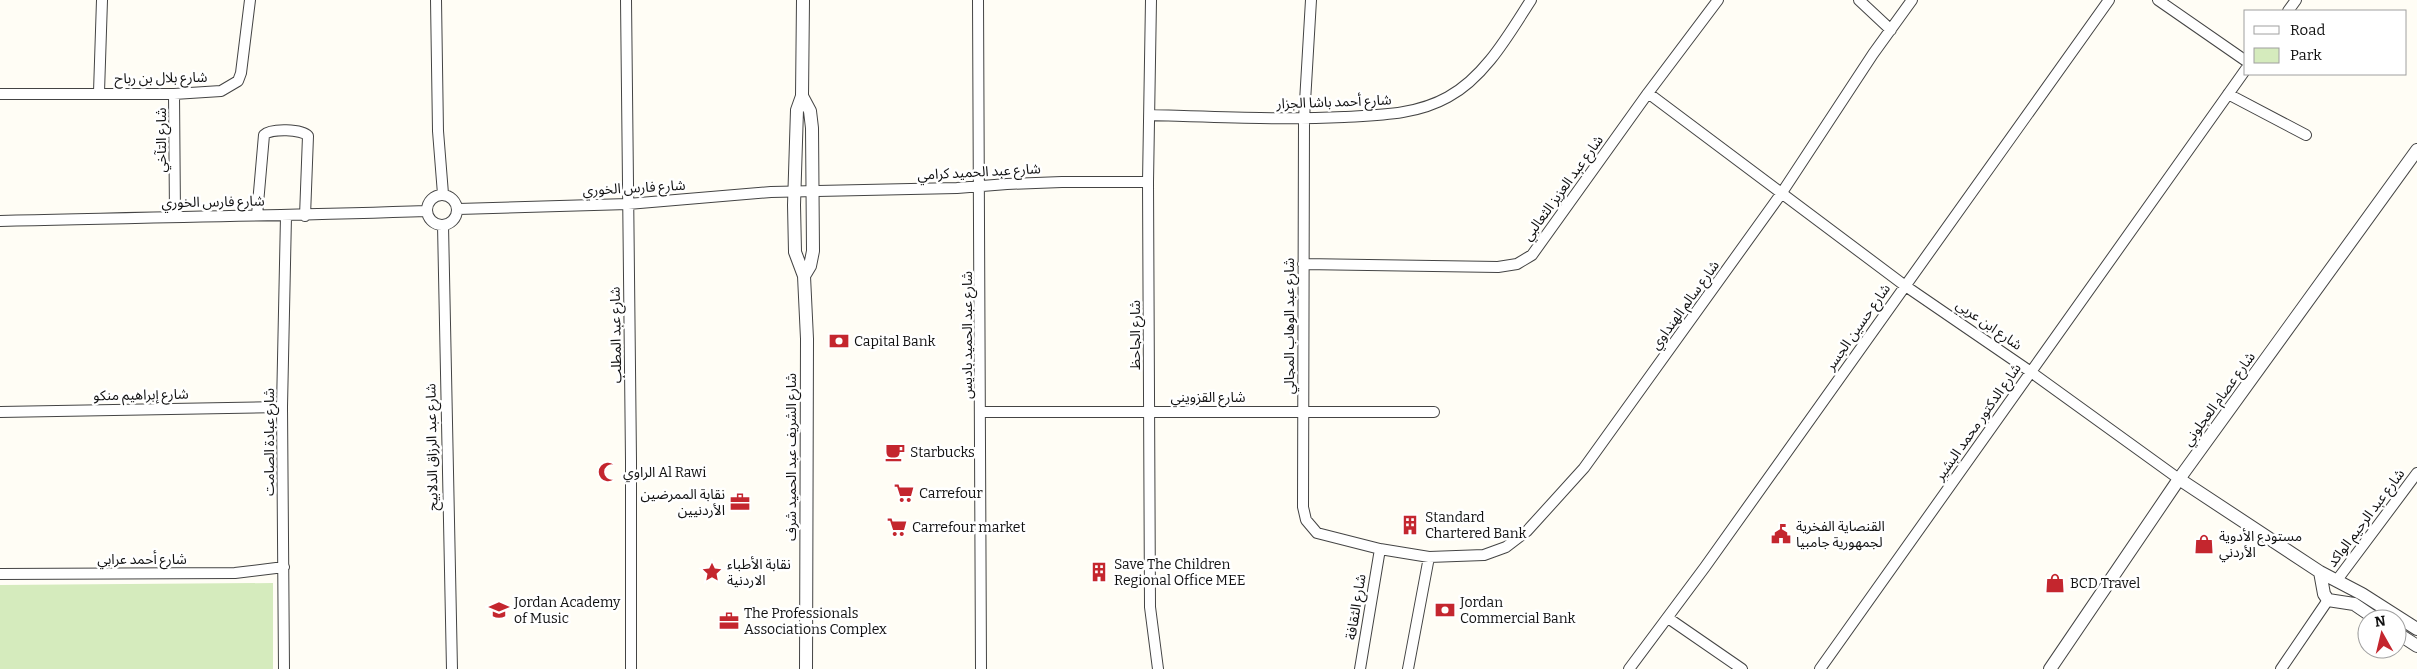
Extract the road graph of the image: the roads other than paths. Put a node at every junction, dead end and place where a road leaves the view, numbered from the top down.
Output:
1 (102, 0) edge
2 (250, 0) edge
3 (436, 0) edge
4 (626, 0) edge
5 (803, 0) edge
6 (978, 0) edge
7 (1151, 0) edge
8 (1311, 0) edge
9 (1532, 0) edge
10 (1718, 0) edge
11 (1859, 0) edge
12 (1912, 0) edge
13 (2108, 0) edge
14 (2158, 0) edge
15 (1891, 30) junction
16 (2244, 60) edge
17 (2244, 72) edge
18 (99, 92) junction
19 (1648, 93) junction
20 (0, 94) edge
21 (174, 94) junction
22 (2228, 94) junction
23 (802, 96) junction
24 (1150, 115) junction
25 (1304, 119) junction
26 (2306, 135) dead end
27 (2415, 157) edge
28 (1148, 182) junction
29 (980, 186) junction
30 (794, 191) junction
31 (812, 191) junction
32 (443, 194) junction
33 (1781, 194) junction
34 (628, 204) junction
35 (458, 209) junction
36 (427, 210) junction
37 (257, 214) junction
38 (175, 216) junction
39 (286, 216) junction
40 (305, 216) junction
41 (0, 221) edge
42 (443, 225) junction
43 (1303, 264) junction
44 (804, 276) junction
45 (1904, 285) junction
46 (2031, 372) junction
47 (282, 407) junction
48 (1149, 410) junction
49 (0, 412) edge
50 (982, 412) junction
51 (1303, 412) junction
52 (1434, 412) dead end
53 (2417, 472) edge
54 (2179, 480) junction
55 (1380, 549) junction
56 (1429, 557) junction
57 (284, 567) junction
58 (2320, 572) junction
59 (0, 574) edge
60 (2337, 580) junction
61 (2328, 600) junction
62 (2361, 609) edge
63 (1668, 618) junction
64 (2417, 629) edge
65 (284, 669) edge
66 (452, 669) edge
67 (631, 669) edge
68 (806, 669) edge
69 (981, 669) edge
70 (1158, 669) edge
71 (1360, 669) edge
72 (1408, 669) edge
73 (1629, 669) edge
74 (1742, 669) edge
75 (1820, 669) edge
76 (2050, 669) edge
77 (2281, 669) edge

1 - 18 street
2 - 21 street, شارع بلال بن رباح
3 - 32 street
4 - 34 street, شارع عبد المطلب
5 - 23 street, شارع الشريف عبد الحميد شرف
6 - 29 street, شارع عبد الحميد باديس
7 - 24 street, شارع الجاحظ
8 - 25 street, شارع عبد الوهاب المجالي
9 - 25 street, شارع أحمد باشا الجزار
10 - 19 street, شارع عبد العزيز الثعالبي
11 - 15 street
12 - 15 street, شارع سالم الهنداوي
13 - 45 street, شارع حسين الجسر
14 - 16 street
15 - 33 street, شارع سالم الهنداوي
17 - 22 street, شارع الدكتور محمد البشير
18 - 20 street, شارع بلال بن رباح
18 - 21 street, شارع بلال بن رباح
19 - 33 street, شارع ابن عربي
19 - 43 street, شارع عبد العزيز الثعالبي
21 - 38 street, شارع التآخي
22 - 26 street
22 - 46 street, شارع الدكتور محمد البشير
23 - 30 street, شارع الشريف عبد الحميد شرف
23 - 31 street, شارع الشريف عبد الحميد شرف
24 - 25 street, شارع أحمد باشا الجزار
24 - 28 street, شارع الجاحظ
25 - 43 street, شارع عبد الوهاب المجالي
27 - 54 street, شارع عصام العجلوني
28 - 29 street, شارع عبد الحميد كرامي
28 - 48 street, شارع الجاحظ
29 - 31 street, شارع عبد الحميد كرامي
29 - 50 street, شارع عبد الحميد باديس
30 - 31 street, شارع فارس الخوري
30 - 34 street, شارع فارس الخوري
30 - 44 street, شارع الشريف عبد الحميد شرف
31 - 44 street, شارع الشريف عبد الحميد شرف
32 - 35 street
32 - 36 street
33 - 45 street, شارع ابن عربي
33 - 56 street, شارع سالم الهنداوي
34 - 35 street, شارع فارس الخوري
34 - 67 street, شارع عبد المطلب
35 - 42 street
36 - 40 street, شارع فارس الخوري
36 - 42 street
37 - 38 street, شارع فارس الخوري
37 - 39 street, شارع فارس الخوري
37 - 40 street
38 - 41 street, شارع فارس الخوري
39 - 40 street, شارع فارس الخوري
39 - 47 street, شارع عبادة الصامت
42 - 66 street, شارع عبد الرزاق الدلابيح
43 - 51 street, شارع عبد الوهاب المجالي
44 - 68 street, شارع الشريف عبد الحميد شرف
45 - 46 street, شارع ابن عربي
45 - 63 street, شارع حسين الجسر
46 - 54 street, شارع ابن عربي
46 - 75 street, شارع الدكتور محمد البشير
47 - 49 street, شارع إبراهيم منكو
47 - 57 street, شارع عبادة الصامت
48 - 50 street, شارع القزويني
48 - 51 street, شارع القزويني
48 - 70 street, شارع الجاحظ
50 - 69 street, شارع عبد الحميد باديس
51 - 52 street, شارع القزويني
51 - 55 street, شارع عبد الوهاب المجالي
53 - 60 street, شارع عبد الرحيم الواكد
54 - 58 street, شارع ابن عربي
54 - 76 street, شارع عصام العجلوني
55 - 56 street, شارع عبد الوهاب المجالي
55 - 71 street, شارع الثقافة
56 - 72 street
57 - 59 street, شارع أحمد عرابي
57 - 65 street, شارع عبادة الصامت
58 - 60 street, شارع ابن عربي
58 - 61 street
60 - 64 street, شارع ابن عربي
61 - 62 street
61 - 77 street
63 - 73 street, شارع حسين الجسر
63 - 74 street

